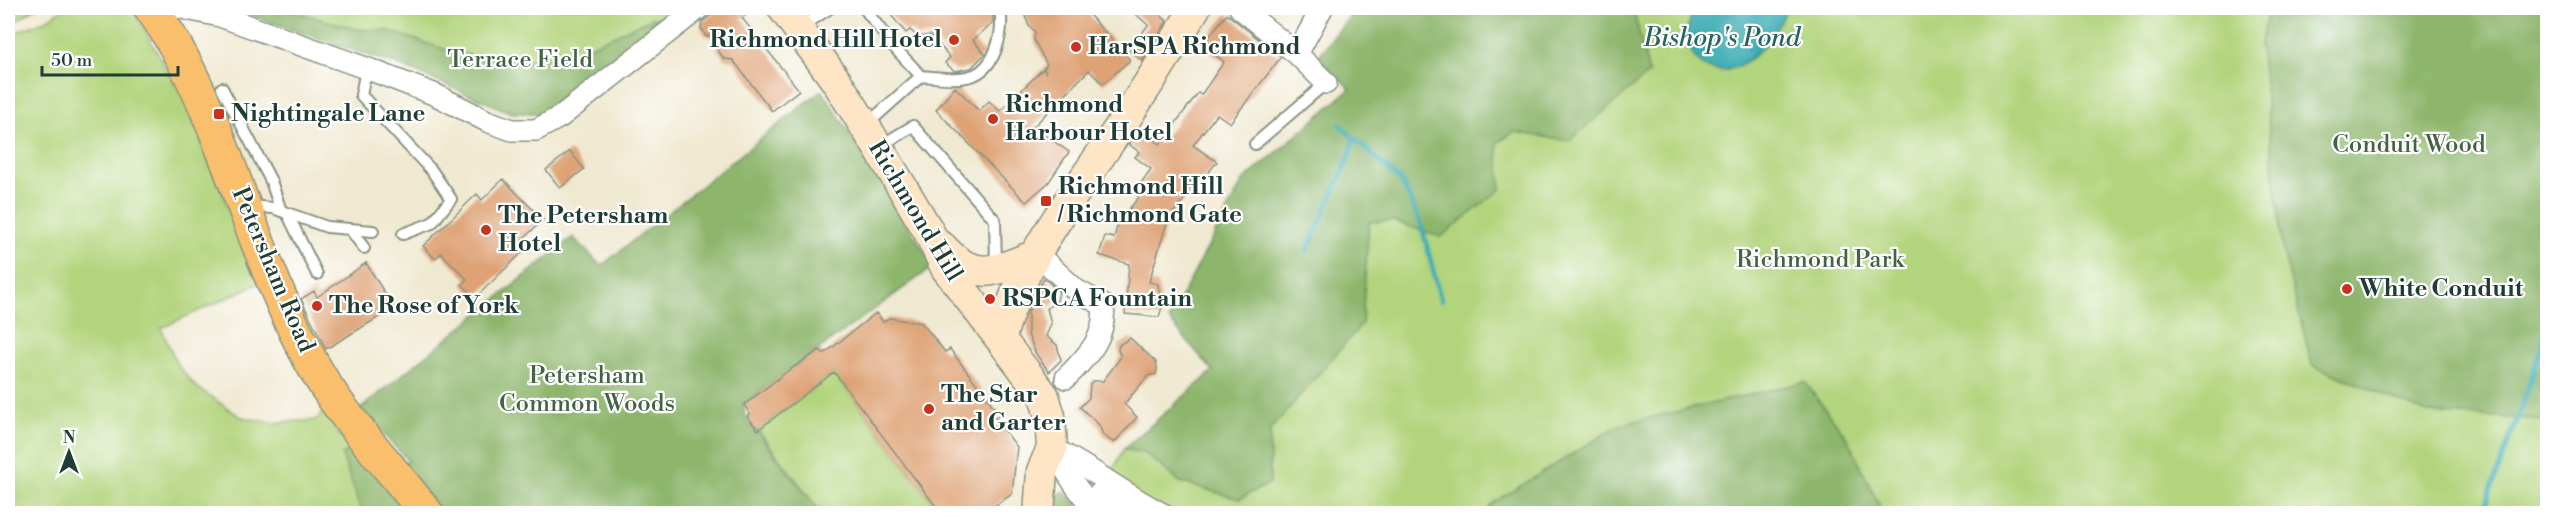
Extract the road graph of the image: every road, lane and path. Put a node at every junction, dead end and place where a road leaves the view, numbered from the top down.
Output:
1 (699, 8) edge
2 (830, 8) edge
3 (864, 8) edge
4 (1000, 8) edge
5 (1195, 8) edge
6 (1240, 8) edge
7 (1322, 8) edge
8 (164, 9) edge
9 (790, 18) edge
10 (1297, 54) junction
11 (366, 69) junction
12 (921, 76) junction
13 (1326, 83) joint
14 (222, 88) dead end
15 (871, 137) junction
16 (1255, 144) dead end
17 (243, 206) junction
18 (284, 212) junction
19 (350, 229) junction
20 (373, 231) dead end
21 (929, 232) junction
22 (403, 234) dead end
23 (364, 248) dead end
24 (1034, 254) junction
25 (996, 270) junction
26 (317, 274) dead end
27 (1001, 337) junction
28 (1066, 378) dead end
29 (1052, 448) junction
30 (1074, 481) junction
31 (427, 513) edge
32 (1039, 513) edge
33 (1110, 513) edge
34 (1132, 513) edge
35 (1163, 513) edge

1 - 11 street
2 - 9 lane
3 - 12 lane
4 - 12 lane
5 - 24 main road
6 - 10 street
7 - 10 street
8 - 11 street
8 - 17 main road, Petersham Road
9 - 15 main road, Richmond Hill
10 - 13 street
11 - 22 lane
12 - 15 lane
13 - 16 lane
14 - 18 lane
15 - 21 main road, Richmond Hill
15 - 25 lane
17 - 18 lane
17 - 31 main road, Petersham Road
18 - 19 lane
18 - 26 lane
19 - 20 lane
19 - 23 lane
21 - 25 main road
21 - 27 main road, Richmond Hill
24 - 25 main road
24 - 27 main road
24 - 28 street
27 - 29 main road, Richmond Hill
29 - 30 street
29 - 32 main road
29 - 35 street
30 - 33 street
30 - 34 street

